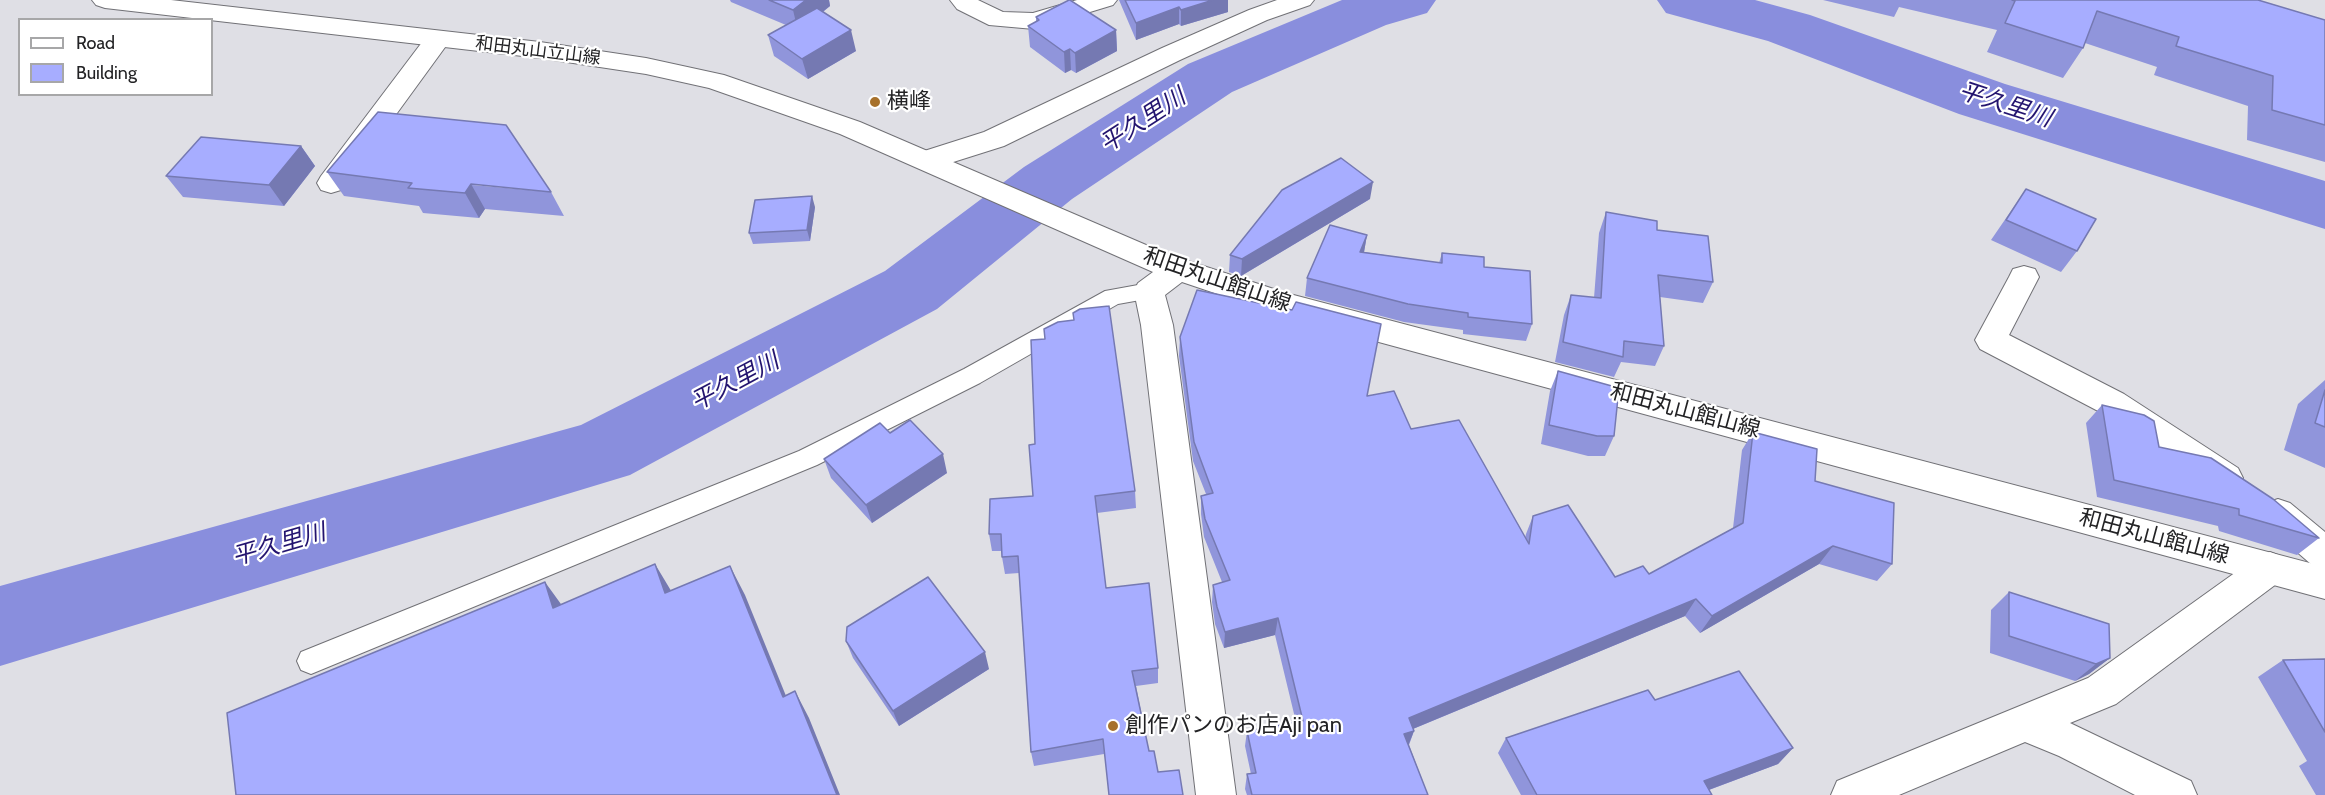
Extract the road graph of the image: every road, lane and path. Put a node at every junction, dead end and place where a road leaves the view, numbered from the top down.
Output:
1 (105, 0) edge
2 (963, 0) edge
3 (1104, 0) edge
4 (1301, 0) edge
5 (1254, 8) edge
6 (438, 39) junction
7 (941, 166) junction
8 (331, 183) edge
9 (1161, 274) junction
10 (2024, 277) dead end
11 (2325, 554) edge
12 (2270, 568) junction
13 (2325, 583) edge
14 (311, 661) dead end
15 (2024, 723) junction
16 (1216, 795) edge
17 (1851, 795) edge
18 (2177, 795) edge

1 - 6 street, 和田丸山立山線
2 - 3 street
4 - 5 street
5 - 7 street
6 - 7 street, 和田丸山立山線
6 - 8 street
7 - 9 street, 和田丸山館山線
9 - 12 street, 和田丸山館山線
9 - 14 lane
9 - 16 street
10 - 11 street
12 - 13 street, 和田丸山館山線
12 - 15 street
15 - 17 street
15 - 18 street

